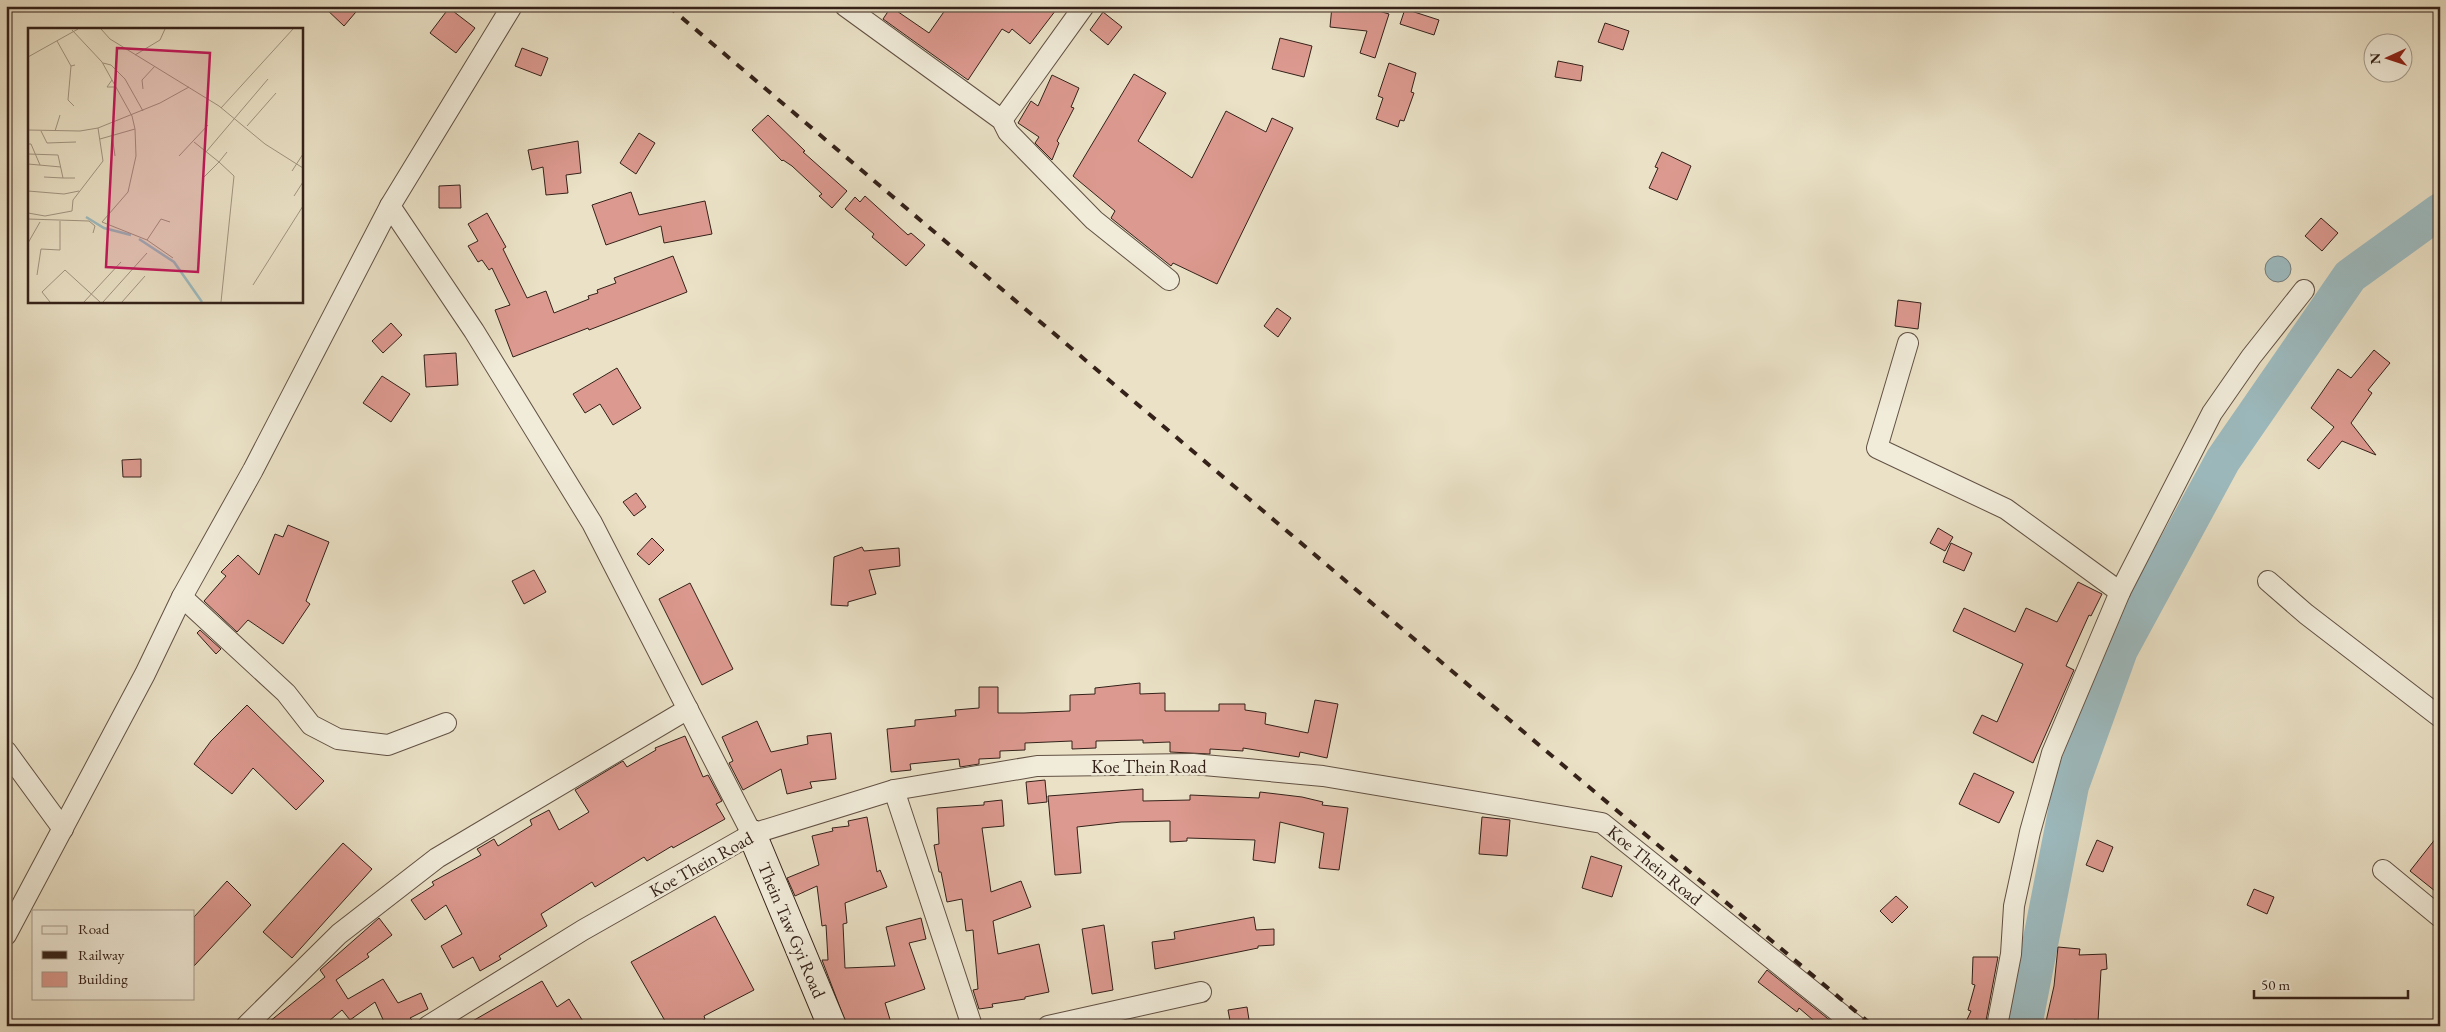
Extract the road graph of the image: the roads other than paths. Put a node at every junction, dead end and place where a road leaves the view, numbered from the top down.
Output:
1 (512, 6) edge
2 (845, 6) edge
3 (1084, 6) edge
4 (1002, 120) junction
5 (390, 206) junction
6 (1169, 280) dead end
7 (2304, 290) dead end
8 (1908, 343) dead end
9 (2268, 581) dead end
10 (2120, 592) junction
11 (182, 597) junction
12 (688, 709) junction
13 (2440, 717) edge
14 (446, 723) dead end
15 (6, 751) edge
16 (894, 790) junction
17 (63, 829) junction
18 (752, 834) junction
19 (2383, 870) dead end
20 (2440, 917) edge
21 (6, 935) edge
22 (1201, 992) dead end
23 (435, 1024) edge
24 (246, 1026) edge
25 (832, 1026) edge
26 (972, 1026) edge
27 (1048, 1026) edge
28 (1856, 1026) edge
29 (1997, 1026) edge

1 - 5 street
2 - 4 street
3 - 4 street
4 - 6 street
5 - 11 street
5 - 12 street
7 - 10 street
8 - 10 street
9 - 13 street
10 - 29 street
11 - 14 street
11 - 17 street
12 - 18 street
12 - 24 street
15 - 17 street
16 - 18 street, Koe Thein Road
16 - 26 street
16 - 28 street, Koe Thein Road
17 - 21 street
18 - 23 street, Koe Thein Road
18 - 25 street, Thein Taw Gyi Road
19 - 20 street
22 - 27 street

